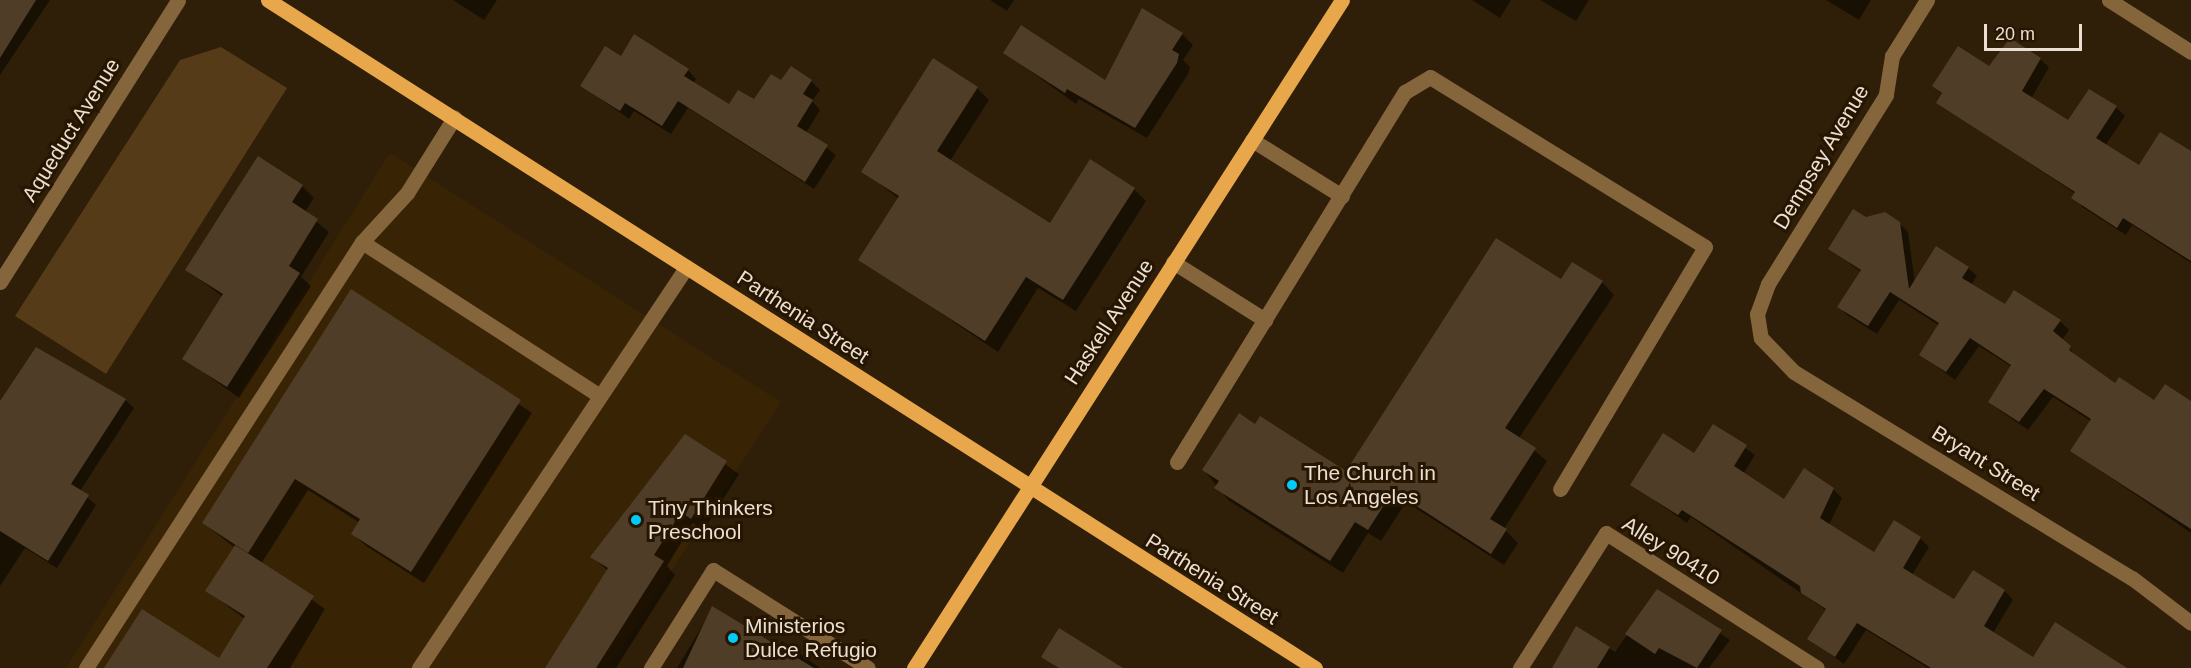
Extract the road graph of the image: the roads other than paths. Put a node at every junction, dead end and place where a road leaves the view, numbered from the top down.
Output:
1 (178, 0) edge
2 (268, 0) edge
3 (1342, 0) edge
4 (1927, 0) edge
5 (2109, 0) edge
6 (2191, 52) edge
7 (454, 118) junction
8 (1252, 140) junction
9 (1342, 196) junction
10 (362, 242) junction
11 (1173, 262) junction
12 (687, 267) junction
13 (0, 282) edge
14 (1265, 320) junction
15 (1761, 338) joint
16 (600, 396) junction
17 (1177, 462) dead end
18 (1028, 488) junction
19 (1560, 489) dead end
20 (2191, 623) edge
21 (1309, 666) edge
22 (86, 668) edge
23 (419, 668) edge
24 (651, 668) edge
25 (868, 668) edge
26 (914, 668) edge
27 (1520, 668) edge
28 (1817, 668) edge

1 - 13 street, Aqueduct Avenue
2 - 7 main road, Parthenia Street
3 - 8 main road, Haskell Avenue
4 - 15 street, Dempsey Avenue
5 - 6 street
7 - 10 street
7 - 12 main road, Parthenia Street
8 - 9 street
8 - 11 main road, Haskell Avenue
9 - 14 street
9 - 19 street
10 - 16 street
10 - 22 street
11 - 14 street
11 - 18 main road, Haskell Avenue
12 - 16 street
12 - 18 main road, Parthenia Street
14 - 17 street
15 - 20 street, Bryant Street
16 - 23 street
18 - 21 main road, Parthenia Street
18 - 26 main road, Haskell Avenue
24 - 25 street
27 - 28 street, Alley 90410

